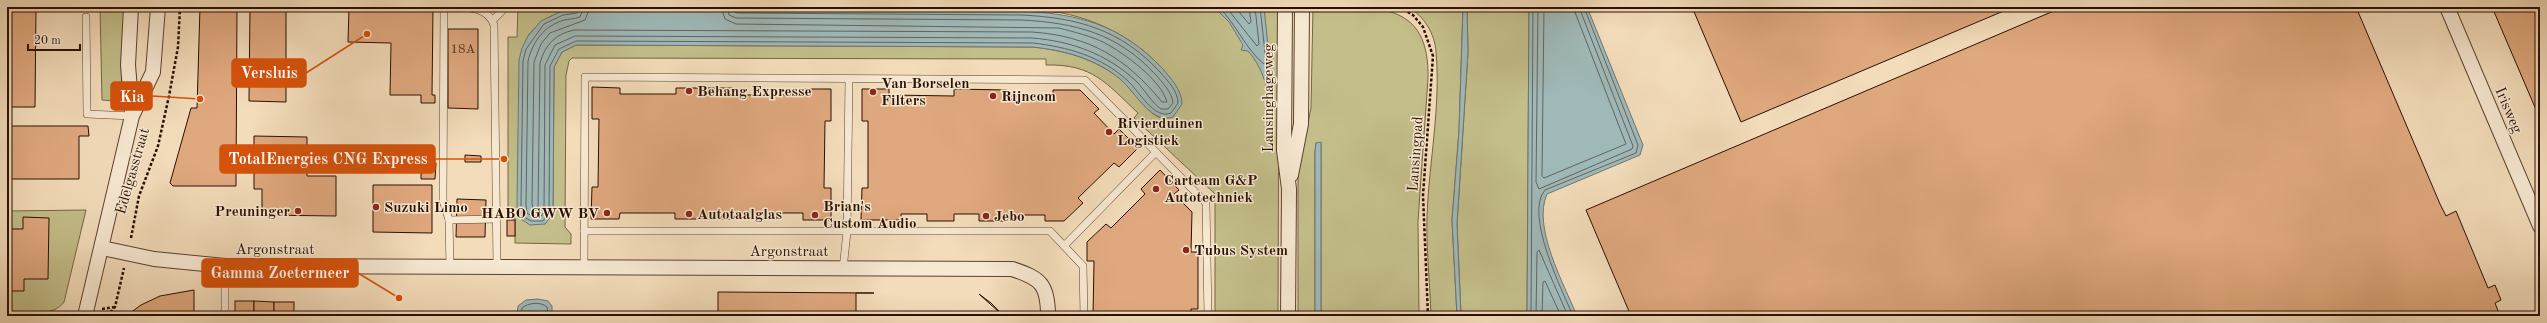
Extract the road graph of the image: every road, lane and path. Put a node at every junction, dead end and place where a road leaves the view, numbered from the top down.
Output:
1 (131, 7) edge
2 (158, 7) edge
3 (180, 7) edge
4 (506, 7) edge
5 (1285, 7) edge
6 (1302, 7) edge
7 (1399, 7) edge
8 (2447, 7) edge
9 (86, 17) dead end
10 (493, 20) junction
11 (849, 79) junction
12 (132, 116) junction
13 (1156, 152) junction
14 (1288, 189) junction
15 (496, 219) junction
16 (449, 220) junction
17 (2540, 226) edge
18 (584, 231) junction
19 (847, 232) junction
20 (1064, 246) junction
21 (102, 248) junction
22 (128, 253) junction
23 (225, 266) junction
24 (497, 266) junction
25 (450, 267) junction
26 (579, 267) junction
27 (843, 269) junction
28 (85, 316) edge
29 (107, 316) edge
30 (225, 316) edge
31 (1048, 316) edge
32 (1084, 316) edge
33 (1208, 316) edge
34 (1288, 316) edge
35 (1428, 316) edge

1 - 12 street, Edelgasstraat
2 - 12 street, Edelgasstraat
3 - 22 path, Edelgasstraat
4 - 10 lane
5 - 14 street, Lansinghageweg
6 - 14 street, Lansinghageweg
7 - 35 path, Lansingpad
8 - 17 street, Irisweg
9 - 12 lane
10 - 15 lane
10 - 16 lane
11 - 13 lane
11 - 18 lane
11 - 19 lane
12 - 21 street, Edelgasstraat
13 - 20 lane
13 - 33 lane
14 - 34 street, Lansinghageweg
15 - 16 lane
15 - 24 lane
16 - 25 lane
18 - 19 lane
18 - 26 lane
19 - 20 lane
19 - 27 lane
20 - 32 lane
21 - 22 street, Argonstraat
21 - 28 street, Edelgasstraat
22 - 23 street, Argonstraat
22 - 29 path, Edelgasstraat
23 - 25 street, Argonstraat
23 - 30 lane
24 - 25 street, Argonstraat
24 - 26 street, Argonstraat
26 - 27 street, Argonstraat
27 - 31 street, Argonstraat

